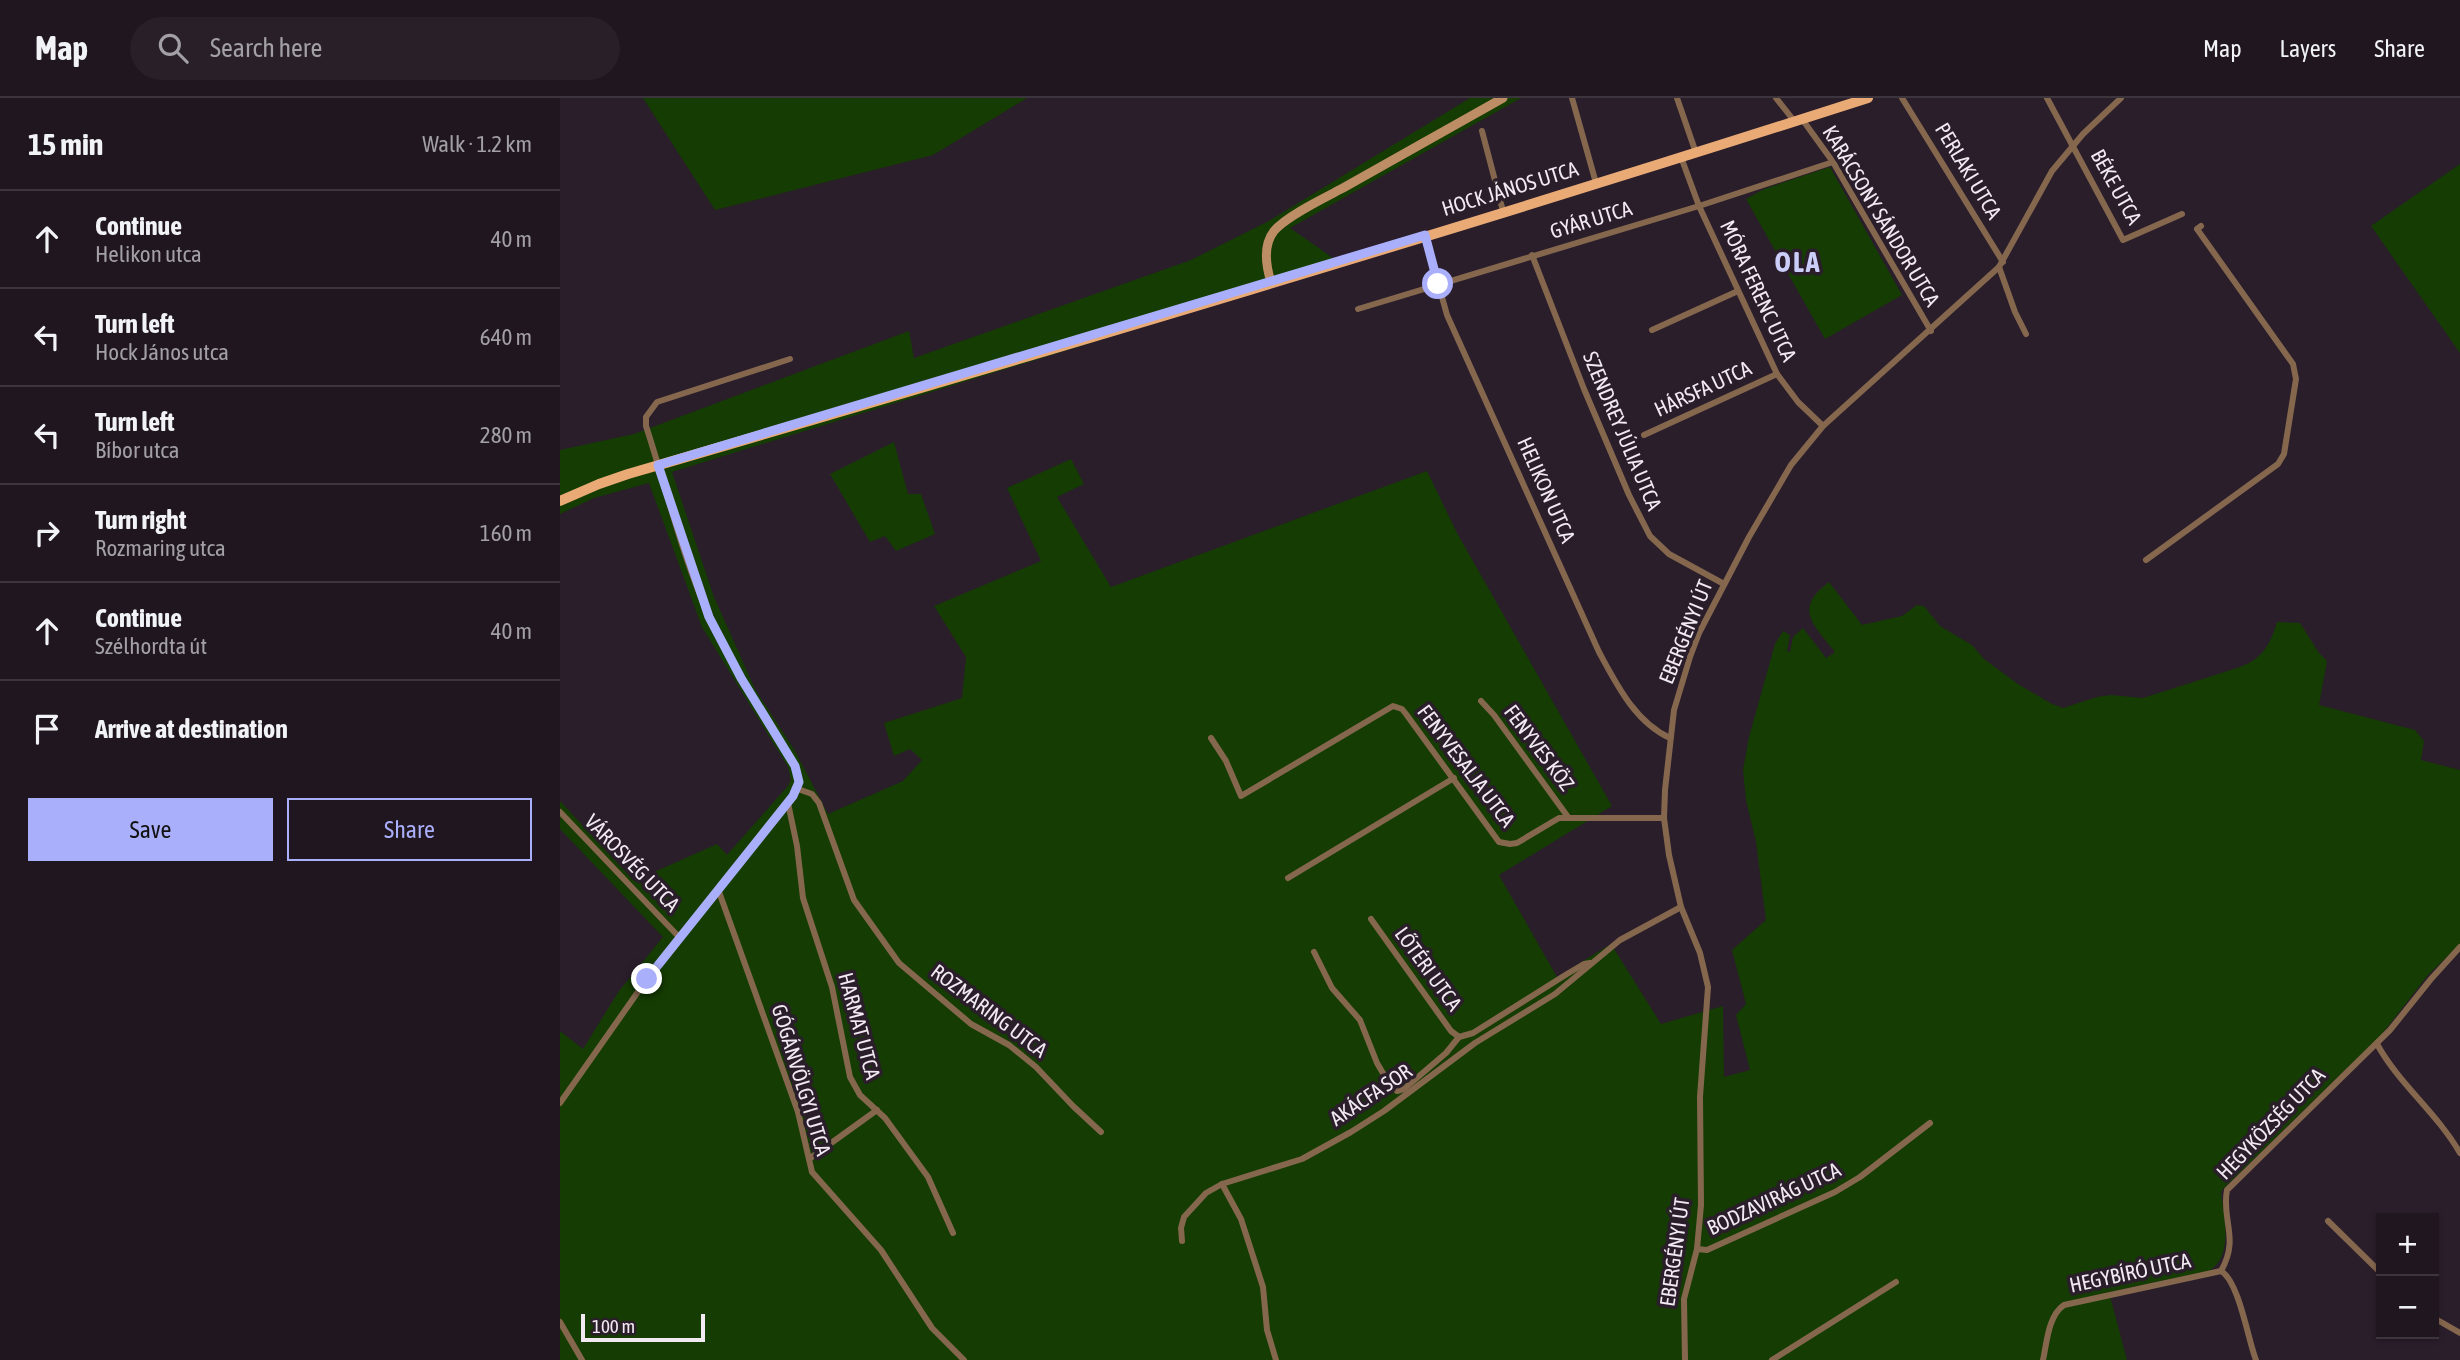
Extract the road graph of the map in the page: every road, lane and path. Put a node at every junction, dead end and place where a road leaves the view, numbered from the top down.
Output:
1 (1503, 98) edge
2 (1572, 98) edge
3 (1677, 98) edge
4 (1776, 98) edge
5 (1868, 98) edge
6 (1902, 98) edge
7 (2047, 98) edge
8 (2121, 98) edge
9 (1798, 120) junction
10 (1482, 131) dead end
11 (2074, 146) junction
12 (1696, 153) junction
13 (1681, 158) junction
14 (1833, 162) junction
15 (1596, 183) junction
16 (1699, 206) junction
17 (1503, 211) junction
18 (2182, 214) dead end
19 (2201, 226) dead end
20 (1425, 235) junction
21 (1532, 256) junction
22 (2001, 265) junction
23 (1271, 282) junction
24 (1438, 284) junction
25 (1738, 291) junction
26 (1358, 309) dead end
27 (1652, 331) dead end
28 (1931, 331) junction
29 (2026, 334) dead end
30 (790, 359) dead end
31 (1777, 374) junction
32 (1823, 426) junction
33 (1644, 435) dead end
34 (658, 465) junction
35 (560, 501) edge
36 (2146, 560) dead end
37 (1724, 584) junction
38 (1480, 701) dead end
39 (1211, 738) dead end
40 (1670, 738) junction
41 (1454, 778) junction
42 (798, 789) junction
43 (788, 803) junction
44 (560, 812) edge
45 (1568, 817) junction
46 (1664, 818) junction
47 (1288, 878) dead end
48 (718, 889) junction
49 (1681, 907) junction
50 (1371, 919) dead end
51 (679, 937) junction
52 (2460, 947) edge
53 (1314, 952) dead end
54 (1592, 962) junction
55 (1460, 1037) junction
56 (2377, 1044) junction
57 (560, 1103) edge
58 (877, 1110) junction
59 (1930, 1123) dead end
60 (1101, 1132) dead end
61 (2460, 1153) edge
62 (809, 1159) junction
63 (1222, 1184) junction
64 (2328, 1221) dead end
65 (953, 1233) dead end
66 (1182, 1241) dead end
67 (1698, 1249) junction
68 (2376, 1268) edge
69 (2221, 1271) junction
70 (1896, 1282) dead end
71 (2439, 1321) edge
72 (560, 1322) edge
73 (2460, 1333) edge
74 (582, 1360) edge
75 (964, 1360) edge
76 (1276, 1360) edge
77 (1685, 1360) edge
78 (1772, 1360) edge
79 (2043, 1360) edge
80 (2256, 1360) edge

1 - 23 street
2 - 15 street
3 - 12 street
4 - 9 street, KARÁCSONY SÁNDOR UTCA
5 - 9 main road, HOCK JÁNOS UTCA
6 - 22 street, PERLAKI UTCA
7 - 11 street, BÉKE UTCA
8 - 11 street, EBERGÉNYI ÚT
9 - 12 main road, HOCK JÁNOS UTCA
9 - 14 street, KARÁCSONY SÁNDOR UTCA
10 - 17 street
11 - 18 street, BÉKE UTCA
11 - 22 street, EBERGÉNYI ÚT
12 - 13 main road, HOCK JÁNOS UTCA
13 - 15 main road, HOCK JÁNOS UTCA
13 - 16 street, MÓRA FERENC UTCA
14 - 16 street, GYÁR UTCA
14 - 28 street, KARÁCSONY SÁNDOR UTCA
15 - 17 main road, HOCK JÁNOS UTCA
16 - 21 street, GYÁR UTCA
16 - 25 street, MÓRA FERENC UTCA
17 - 20 main road, HOCK JÁNOS UTCA
19 - 36 street
20 - 23 main road, HOCK JÁNOS UTCA
20 - 24 street, HELIKON UTCA
21 - 24 street, GYÁR UTCA
21 - 37 street, SZENDREY JÚLIA UTCA
22 - 28 street, EBERGÉNYI ÚT
22 - 29 street, PERLAKI UTCA
23 - 34 main road, HOCK JÁNOS UTCA
24 - 26 street, GYÁR UTCA
24 - 40 street, HELIKON UTCA
25 - 27 street
25 - 31 street, MÓRA FERENC UTCA
28 - 32 street, EBERGÉNYI ÚT
30 - 34 street
31 - 32 street, MÓRA FERENC UTCA
31 - 33 street, HÁRSFA UTCA
32 - 37 street, EBERGÉNYI ÚT
34 - 35 main road, HOCK JÁNOS UTCA
34 - 42 street
37 - 40 street, EBERGÉNYI ÚT
38 - 45 street, FENYVES KÖZ
39 - 41 street, FENYVESALJA UTCA
40 - 46 street, EBERGÉNYI ÚT
41 - 45 street, FENYVESALJA UTCA
41 - 47 street
42 - 43 street
42 - 60 street, ROZMARING UTCA
43 - 48 street
43 - 58 street, HARMAT UTCA
44 - 51 street, VÁROSVÉG UTCA
45 - 46 street, FENYVESALJA UTCA
46 - 49 street, EBERGÉNYI ÚT
48 - 51 street
48 - 62 street, GÓGÁNVÖLGYI UTCA
49 - 54 street, AKÁCFA SOR
49 - 67 street, EBERGÉNYI ÚT
50 - 55 street, LŐTÉRI UTCA
51 - 57 street
52 - 56 street, HEGYKÖZSÉG UTCA
53 - 55 street
54 - 55 street
54 - 63 street, AKÁCFA SOR
56 - 61 street
56 - 69 street, HEGYKÖZSÉG UTCA
58 - 62 street
58 - 65 street, HARMAT UTCA
59 - 67 street, BODZAVIRÁG UTCA
62 - 75 street, GÓGÁNVÖLGYI UTCA
63 - 66 street
63 - 76 street
64 - 68 street
67 - 77 street, EBERGÉNYI ÚT
69 - 79 street, HEGYBÍRÓ UTCA
69 - 80 street
70 - 78 street
71 - 73 street
72 - 74 street

